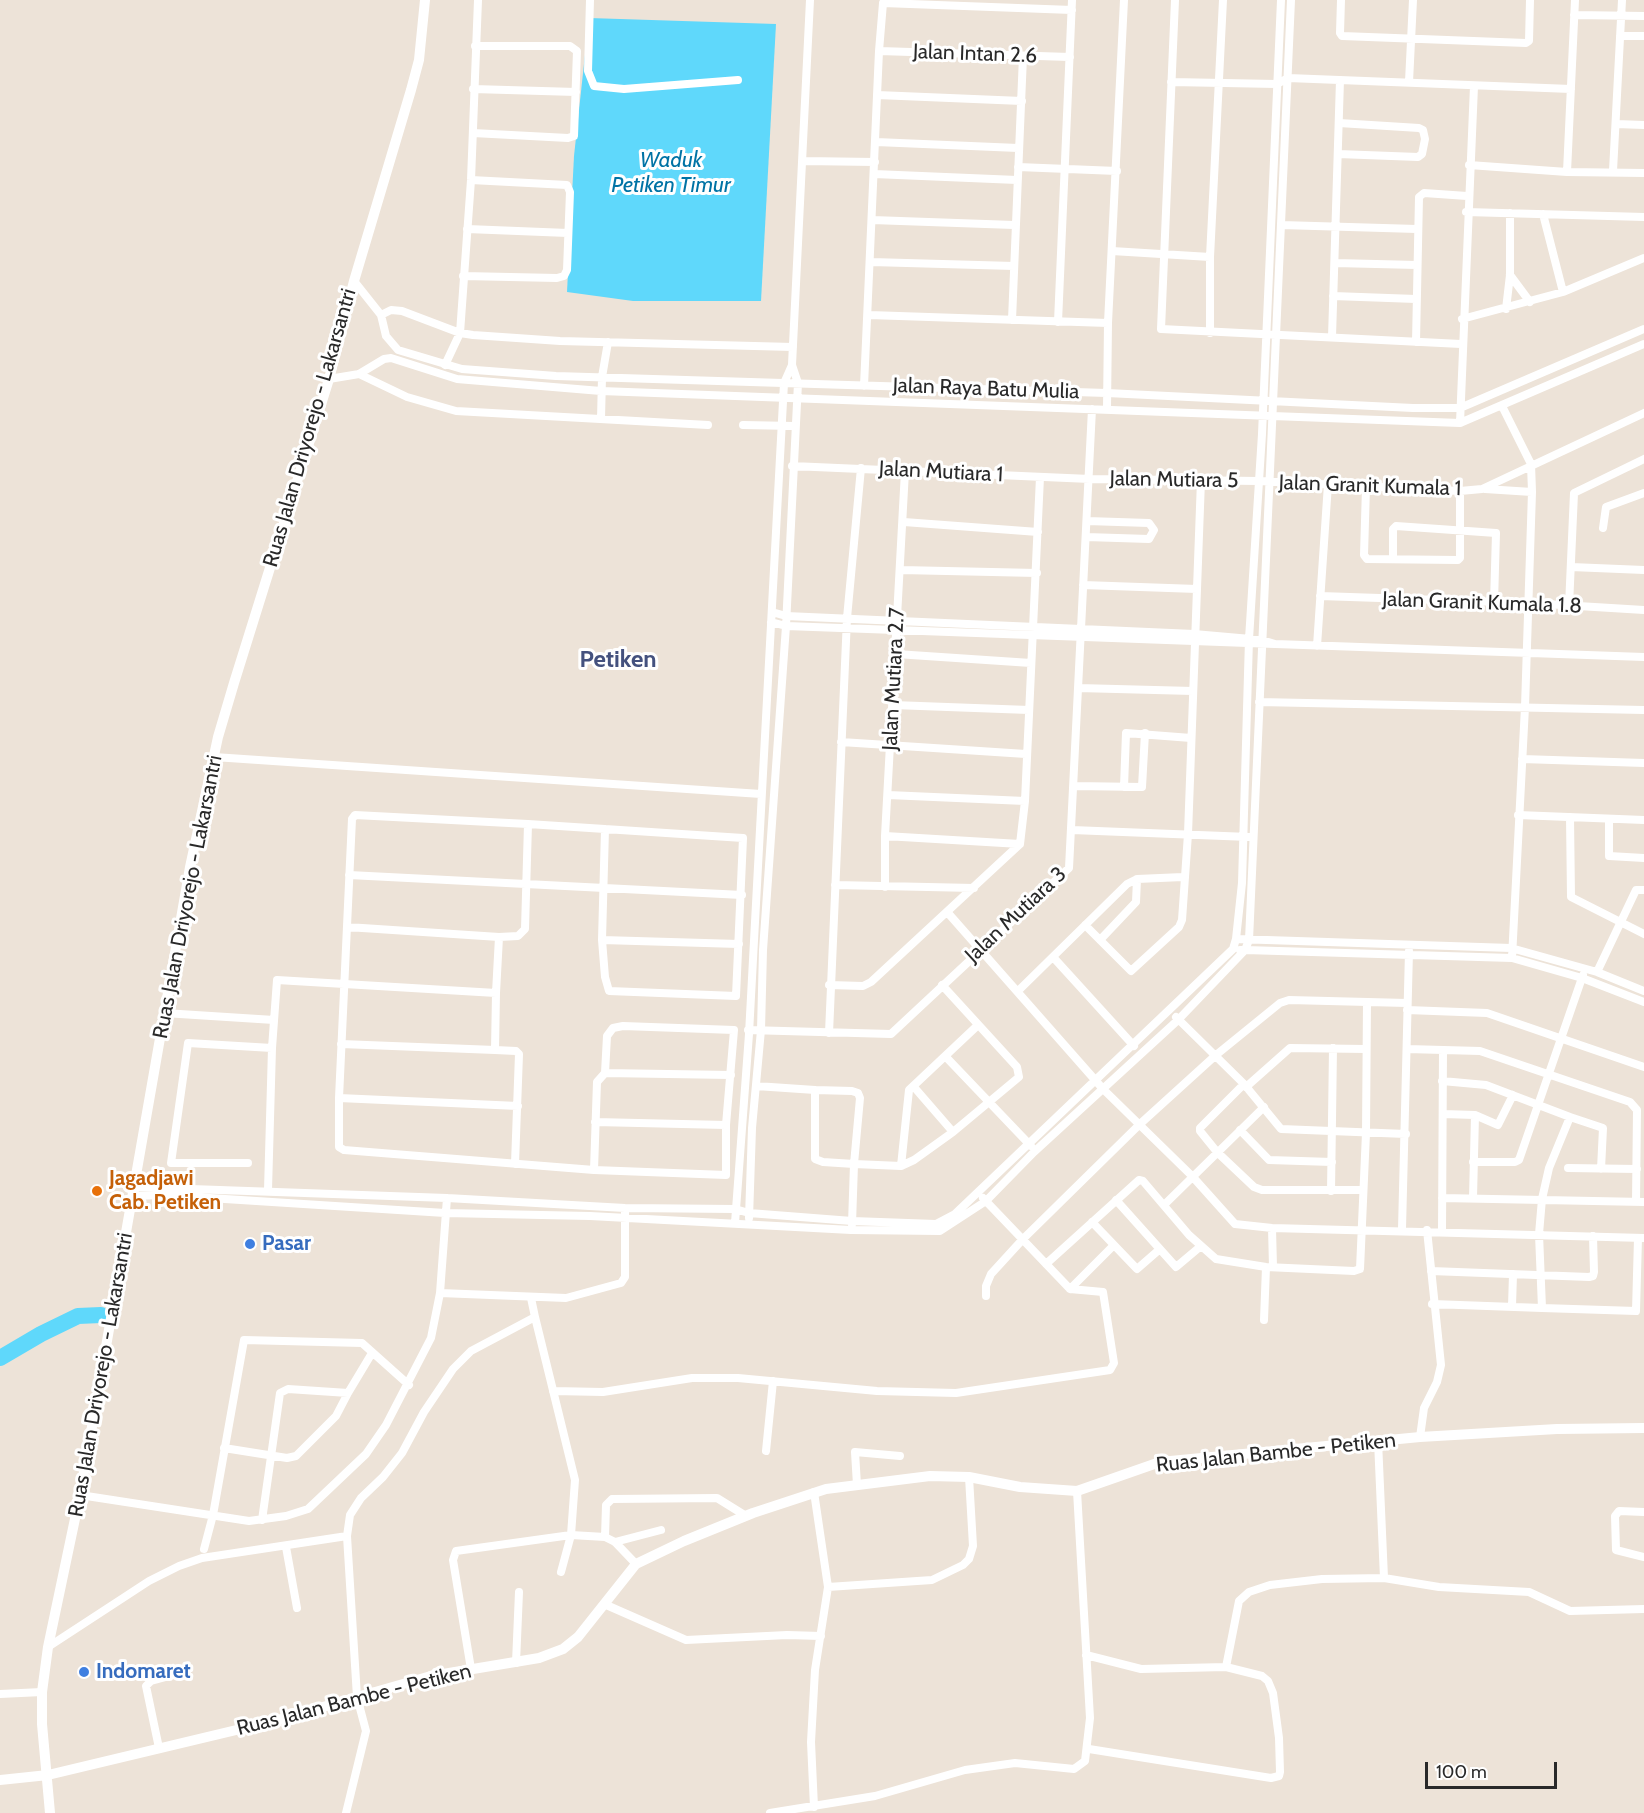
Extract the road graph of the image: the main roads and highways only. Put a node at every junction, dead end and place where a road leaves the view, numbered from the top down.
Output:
1 (425, 0) edge
2 (1644, 1428) edge
3 (48, 1775) junction
4 (0, 1780) edge
5 (50, 1813) edge

1 - 3 main road, Ruas Jalan Driyorejo - Lakarsantri
2 - 3 main road, Ruas Jalan Bambe - Petiken
3 - 4 main road, Ruas Jalan Bambe - Petiken
3 - 5 main road, Ruas Jalan Driyorejo - Lakarsantri

